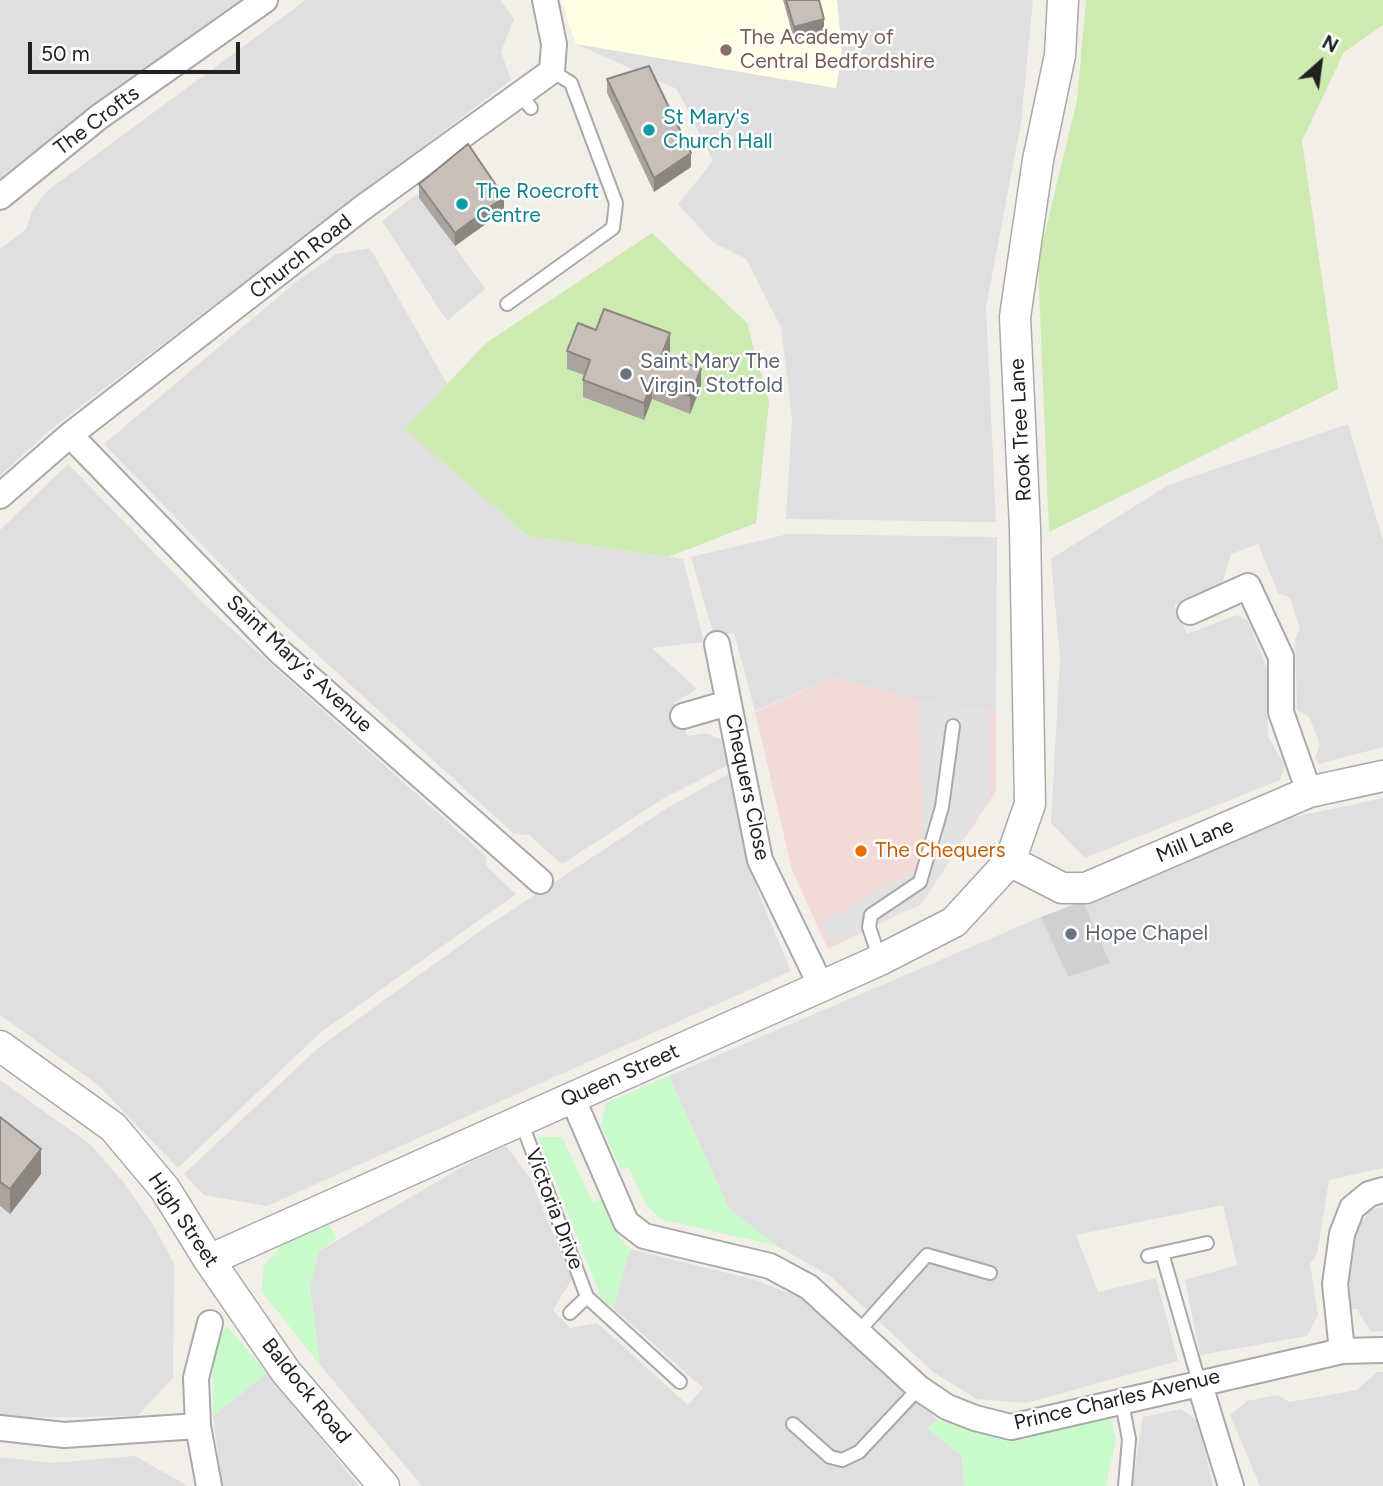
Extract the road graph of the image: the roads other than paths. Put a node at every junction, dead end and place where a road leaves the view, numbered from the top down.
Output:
1 (265, 0) edge
2 (545, 0) edge
3 (1063, 0) edge
4 (552, 71) junction
5 (0, 197) edge
6 (507, 304) dead end
7 (70, 435) junction
8 (0, 496) edge
9 (1190, 612) dead end
10 (717, 644) dead end
11 (729, 703) junction
12 (683, 716) dead end
13 (953, 726) dead end
14 (1383, 776) edge
15 (1309, 792) junction
16 (1010, 861) junction
17 (540, 881) dead end
18 (880, 961) junction
19 (821, 986) junction
20 (0, 1046) edge
21 (572, 1097) junction
22 (521, 1121) junction
23 (1383, 1190) edge
24 (1207, 1243) dead end
25 (1162, 1253) junction
26 (1148, 1256) dead end
27 (209, 1260) junction
28 (990, 1273) dead end
29 (232, 1292) joint
30 (587, 1297) junction
31 (570, 1313) dead end
32 (210, 1323) dead end
33 (858, 1332) junction
34 (1383, 1350) edge
35 (1342, 1351) junction
36 (1199, 1381) junction
37 (680, 1382) dead end
38 (919, 1388) junction
39 (1122, 1403) junction
40 (793, 1424) dead end
41 (198, 1426) junction
42 (0, 1428) edge
43 (209, 1486) edge
44 (384, 1486) edge
45 (1125, 1486) edge
46 (1231, 1486) edge

1 - 5 street, The Crofts
2 - 4 street
3 - 16 street, Rook Tree Lane
4 - 6 lane
4 - 7 street, Church Road
7 - 8 street, Church Road
7 - 17 street, Saint Mary's Avenue
9 - 15 street
10 - 11 street, Chequers Close
11 - 12 street, Chequers Close
11 - 19 street, Chequers Close
13 - 18 lane
14 - 15 street, Mill Lane
15 - 16 street, Mill Lane
16 - 18 street, Queen Street
18 - 19 street, Queen Street
19 - 21 street, Queen Street
20 - 27 street, High Street
21 - 22 street, Queen Street
21 - 33 street, Prince Charles Avenue
22 - 27 street, Queen Street
22 - 30 lane, Victoria Drive
23 - 35 street
24 - 25 lane
25 - 26 lane
25 - 36 lane
27 - 29 street, High Street
28 - 33 lane
29 - 44 street, Baldock Road
30 - 31 lane, Victoria Drive
30 - 37 lane, Victoria Drive
32 - 41 street
33 - 38 street, Prince Charles Avenue
34 - 35 street, Prince Charles Avenue
35 - 36 street, Prince Charles Avenue
36 - 39 street, Prince Charles Avenue
36 - 46 street
38 - 39 street, Prince Charles Avenue
38 - 40 lane
39 - 45 lane
41 - 42 street
41 - 43 street

